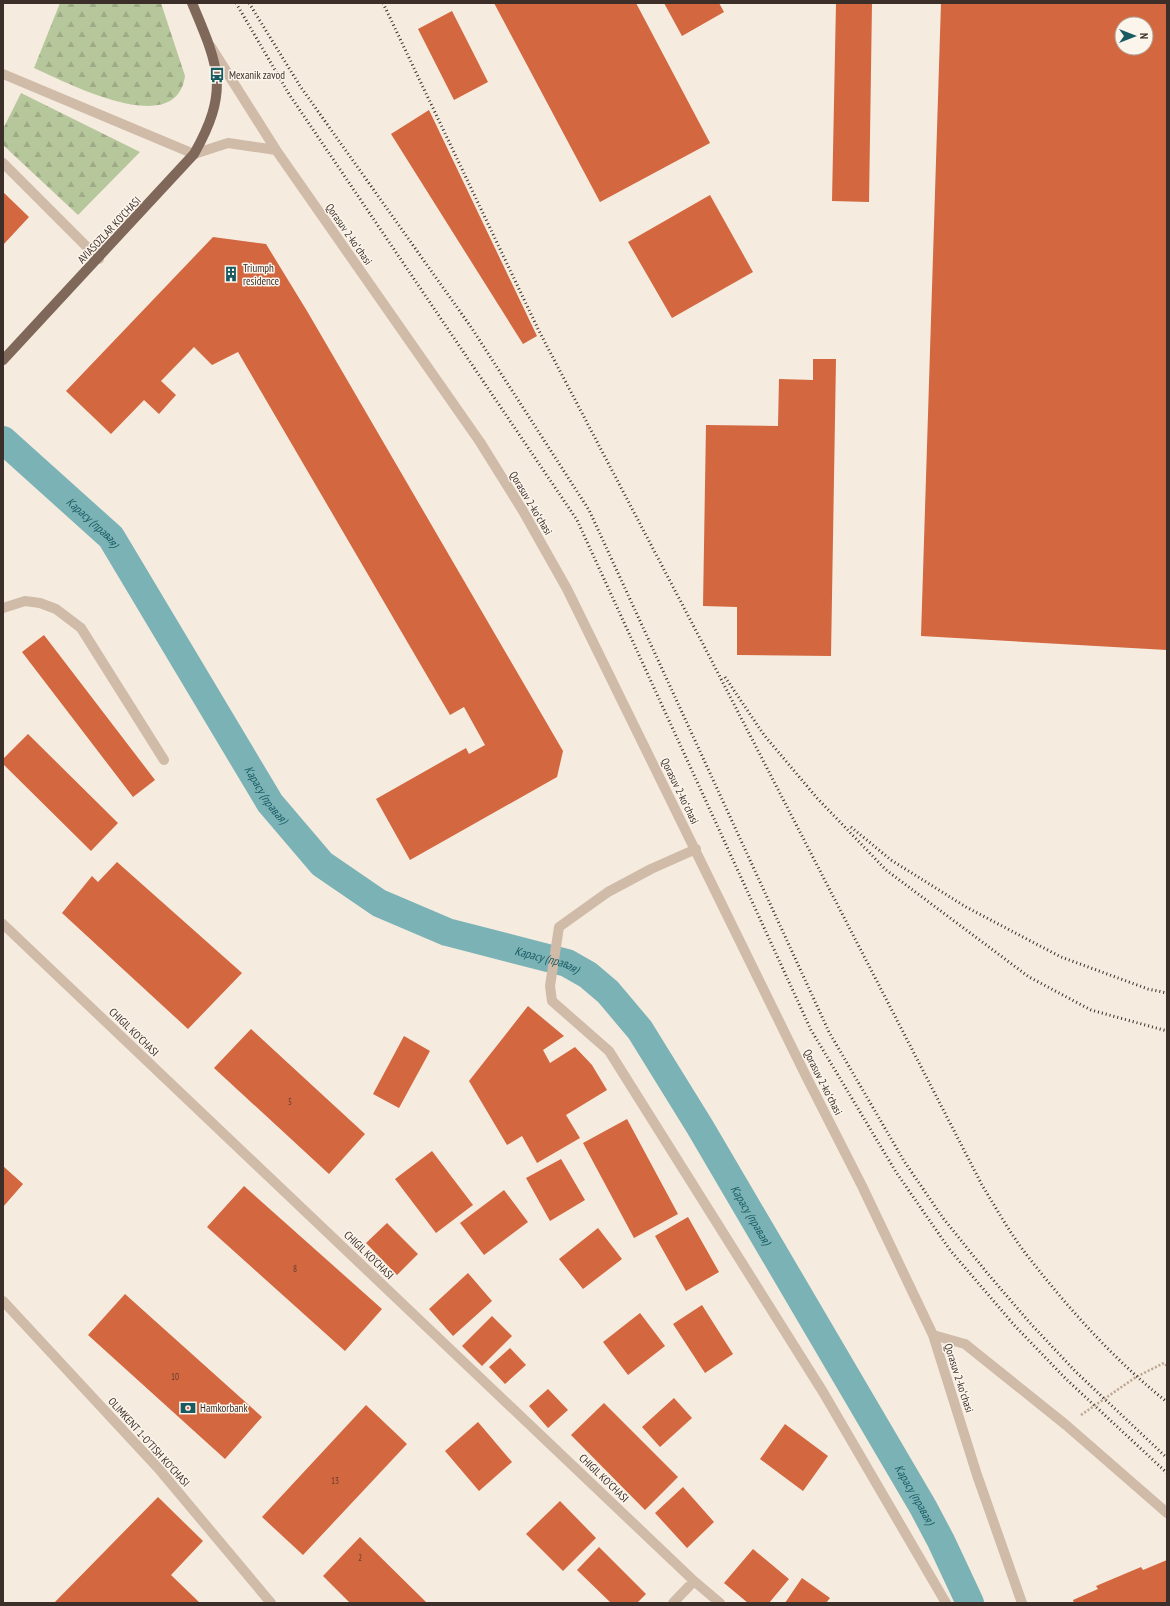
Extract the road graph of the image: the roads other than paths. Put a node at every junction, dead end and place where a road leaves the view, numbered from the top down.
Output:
1 (192, 3) edge
2 (210, 46) junction
3 (3, 74) edge
4 (276, 150) junction
5 (194, 154) junction
6 (3, 163) edge
7 (99, 259) junction
8 (6, 357) edge
9 (3, 608) edge
10 (164, 760) dead end
11 (696, 849) junction
12 (3, 924) edge
13 (3, 1301) edge
14 (933, 1335) junction
15 (1167, 1513) edge
16 (694, 1580) junction
17 (271, 1603) edge
18 (673, 1603) edge
19 (720, 1603) edge
20 (946, 1603) edge
21 (1022, 1603) edge

1 - 2 main road, AVIASOZLAR KO'CHASI
2 - 4 street, Qorasuv 2-koʻchasi
2 - 5 main road, AVIASOZLAR KO'CHASI
3 - 5 street
4 - 5 street
4 - 11 street, Qorasuv 2-koʻchasi
5 - 7 main road, AVIASOZLAR KO'CHASI
6 - 7 street
7 - 8 main road, AVIASOZLAR KO'CHASI
9 - 10 street
11 - 14 street, Qorasuv 2-koʻchasi
11 - 20 street
12 - 16 street, CHIGIL KO'CHASI
13 - 17 street, OLIMKENT 1-O'TISH KO'CHASI
14 - 15 street
14 - 21 street, Qorasuv 2-koʻchasi
16 - 18 street
16 - 19 street, CHIGIL KO'CHASI

